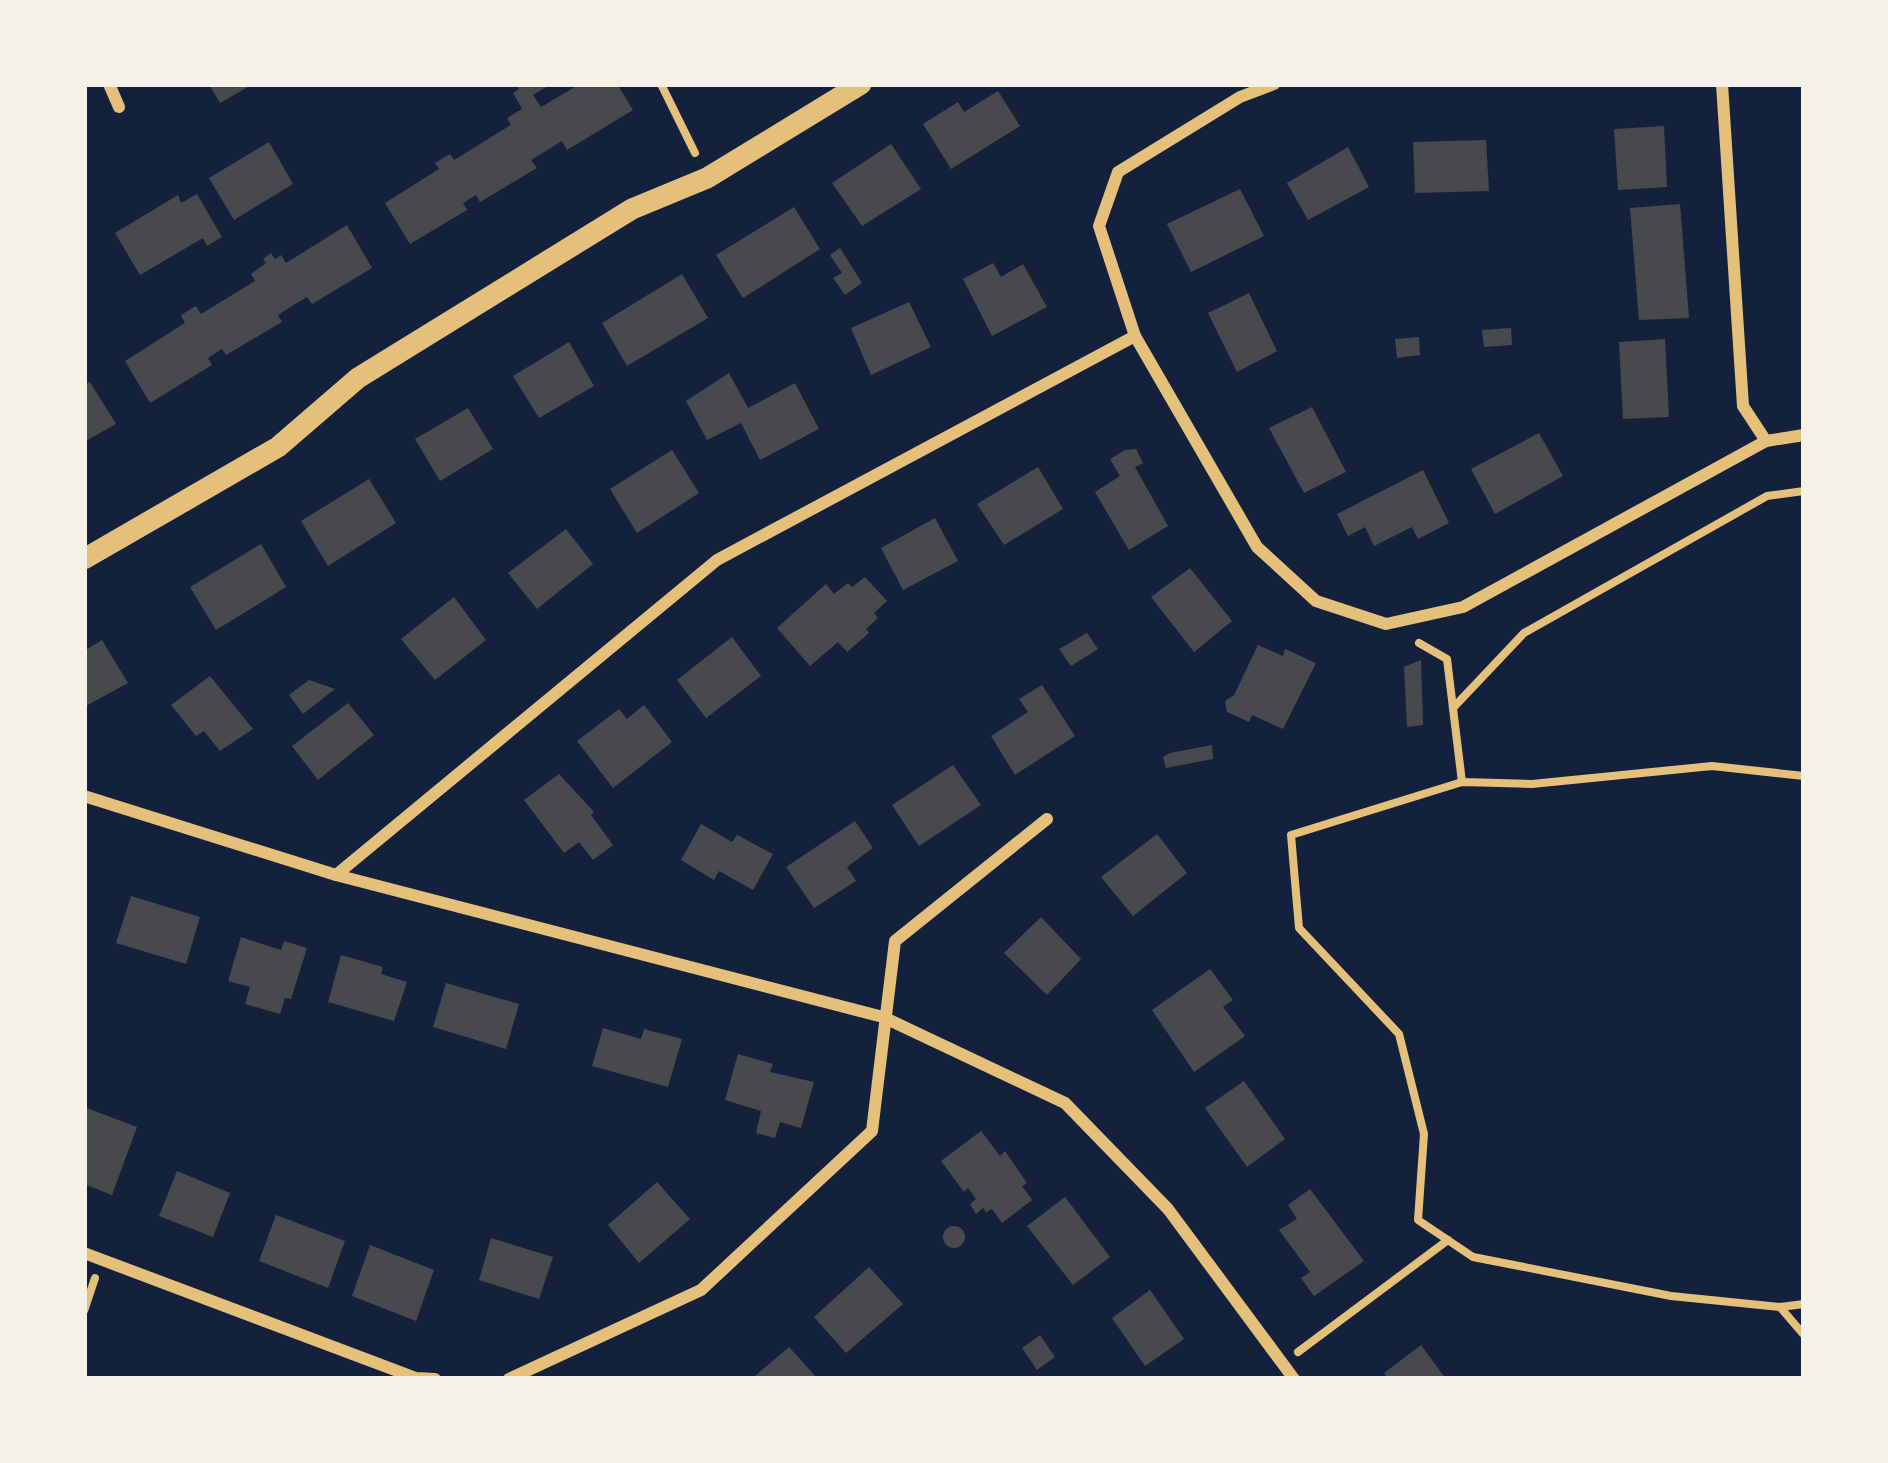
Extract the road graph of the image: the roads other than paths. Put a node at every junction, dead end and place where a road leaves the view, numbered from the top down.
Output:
1 (109, 84) edge
2 (860, 84) edge
3 (1274, 84) edge
4 (1722, 84) edge
5 (119, 106) dead end
6 (1135, 336) junction
7 (1804, 435) edge
8 (1766, 441) junction
9 (84, 559) edge
10 (84, 796) edge
11 (1047, 819) dead end
12 (336, 875) junction
13 (884, 1017) junction
14 (84, 1253) edge
15 (436, 1379) edge
16 (509, 1379) edge
17 (1294, 1379) edge

1 - 5 street
2 - 9 street
3 - 6 street
4 - 8 street
6 - 8 street
6 - 12 street
7 - 8 street
10 - 12 street
11 - 13 street
12 - 13 street
13 - 16 street
13 - 17 street
14 - 15 street

